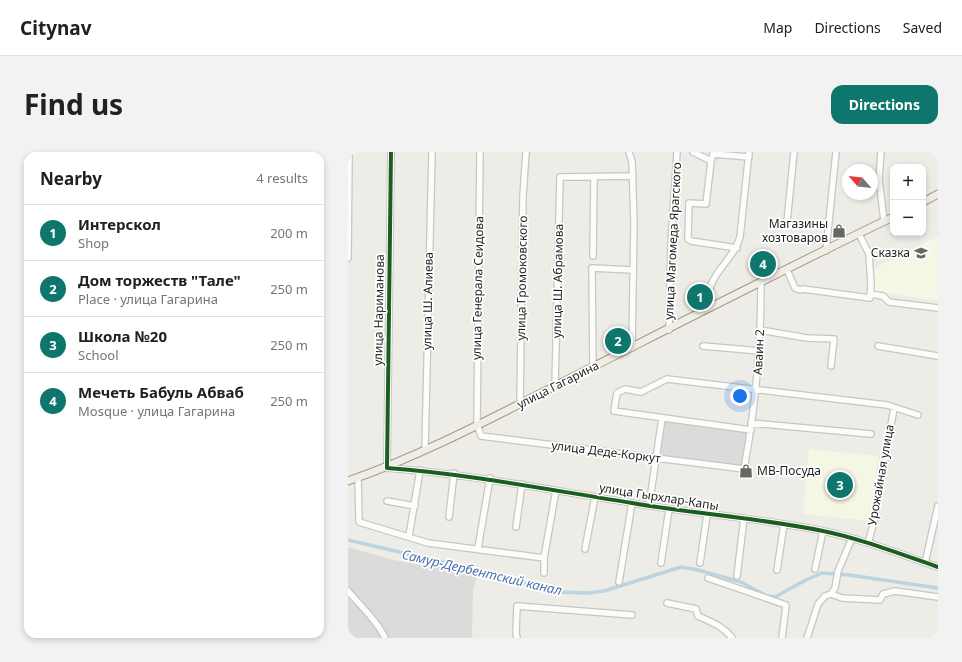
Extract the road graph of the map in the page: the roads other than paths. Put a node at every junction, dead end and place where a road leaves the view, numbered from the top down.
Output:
1 (348, 152) edge
2 (391, 152) edge
3 (432, 152) edge
4 (480, 152) edge
5 (526, 152) edge
6 (629, 152) edge
7 (677, 152) edge
8 (693, 152) edge
9 (794, 152) edge
10 (836, 152) edge
11 (880, 152) edge
12 (749, 154) edge
13 (711, 161) junction
14 (633, 176) junction
15 (594, 177) junction
16 (938, 190) edge
17 (938, 194) edge
18 (931, 199) junction
19 (926, 201) edge
20 (890, 218) edge
21 (884, 221) junction
22 (787, 222) dead end
23 (859, 234) junction
24 (737, 248) junction
25 (826, 251) junction
26 (593, 256) dead end
27 (348, 258) edge
28 (633, 270) junction
29 (787, 270) junction
30 (761, 283) junction
31 (870, 296) junction
32 (710, 308) junction
33 (938, 308) edge
34 (669, 330) junction
35 (760, 330) junction
36 (704, 346) dead end
37 (878, 346) dead end
38 (632, 348) junction
39 (760, 351) junction
40 (938, 356) edge
41 (831, 366) dead end
42 (593, 368) junction
43 (555, 386) junction
44 (757, 390) junction
45 (520, 404) junction
46 (894, 408) junction
47 (918, 415) dead end
48 (662, 418) junction
49 (477, 424) junction
50 (751, 427) junction
51 (871, 434) dead end
52 (425, 450) junction
53 (656, 458) junction
54 (386, 468) junction
55 (744, 469) joint
56 (420, 470) junction
57 (454, 473) junction
58 (358, 478) junction
59 (490, 478) junction
60 (348, 481) edge
61 (522, 484) junction
62 (556, 490) junction
63 (595, 497) junction
64 (387, 501) dead end
65 (632, 503) junction
66 (415, 506) junction
67 (649, 506) junction
68 (938, 506) edge
69 (669, 509) junction
70 (707, 515) junction
71 (449, 518) dead end
72 (744, 518) junction
73 (784, 524) junction
74 (516, 527) dead end
75 (823, 531) junction
76 (409, 536) junction
77 (852, 538) junction
78 (868, 543) junction
79 (478, 548) junction
80 (585, 549) dead end
81 (544, 558) junction
82 (661, 563) dead end
83 (700, 563) dead end
84 (925, 563) junction
85 (938, 567) edge
86 (815, 569) dead end
87 (777, 570) dead end
88 (544, 573) dead end
89 (737, 576) dead end
90 (708, 578) dead end
91 (620, 582) dead end
92 (348, 591) edge
93 (831, 594) junction
94 (938, 597) edge
95 (667, 603) dead end
96 (632, 615) dead end
97 (385, 638) edge
98 (518, 638) edge
99 (732, 638) edge
100 (782, 638) edge
101 (807, 638) edge

1 - 27 street
2 - 54 street, улица Нариманова
3 - 52 street, улица Ш. Алиева
4 - 49 street, улица Генерала Сеидова
5 - 45 street, улица Громоковского
6 - 14 street
7 - 34 street, улица Магомеда Ярагского
8 - 13 street
9 - 22 street
10 - 25 street
11 - 21 street
12 - 13 street
12 - 24 street
13 - 24 street
14 - 15 street
14 - 28 street
15 - 26 street
15 - 43 street, улица Ш. Абрамова
16 - 18 main road
17 - 18 main road
18 - 19 main road
20 - 21 main road, улица Гагарина
21 - 23 main road, улица Гагарина
23 - 25 main road, улица Гагарина
23 - 31 street
24 - 32 street
25 - 29 main road, улица Гагарина
28 - 38 street
28 - 42 street
29 - 30 main road, улица Гагарина
29 - 31 street
30 - 32 main road, улица Гагарина
30 - 35 street, Аваин 2
31 - 33 street
32 - 34 main road, улица Гагарина
34 - 38 main road, улица Гагарина
35 - 39 street, Аваин 2
35 - 41 street
36 - 39 street
37 - 40 street
38 - 42 main road, улица Гагарина
39 - 44 street, Аваин 2
42 - 43 main road, улица Гагарина
43 - 45 main road, улица Гагарина
44 - 46 street
44 - 48 street
44 - 50 street, Аваин 2
45 - 49 main road, улица Гагарина
46 - 47 street
46 - 78 street, Урожайная улица
48 - 50 street
48 - 53 street
49 - 52 main road, улица Гагарина
49 - 53 street, улица Деде-Коркут
50 - 51 street
50 - 55 street, Аваин 2
52 - 54 main road, улица Гагарина
53 - 55 street, улица Деде-Коркут
53 - 67 street
54 - 56 street, улица Гырхлар-Капы
54 - 58 main road, улица Гагарина
56 - 57 street, улица Гырхлар-Капы
56 - 66 street
57 - 59 street, улица Гырхлар-Капы
57 - 71 street
58 - 60 main road, улица Гагарина
58 - 76 street
59 - 61 street, улица Гырхлар-Капы
59 - 79 street
61 - 62 street, улица Гырхлар-Капы
61 - 74 street
62 - 63 street, улица Гырхлар-Капы
62 - 81 street
63 - 65 street, улица Гырхлар-Капы
63 - 80 street
64 - 66 street
65 - 67 street, улица Гырхлар-Капы
65 - 91 street
66 - 76 street
67 - 69 street, улица Гырхлар-Капы
68 - 84 street
69 - 70 street, улица Гырхлар-Капы
69 - 82 street
70 - 72 street, улица Гырхлар-Капы
70 - 83 street
72 - 73 street, улица Гырхлар-Капы
72 - 89 street
73 - 75 street, улица Гырхлар-Капы
73 - 87 street
75 - 77 street, улица Гырхлар-Капы
75 - 86 street
76 - 79 street
77 - 78 street, улица Гырхлар-Капы
77 - 93 street
78 - 84 street, улица Гырхлар-Капы
79 - 81 street
81 - 88 street
84 - 85 street, улица Гырхлар-Капы
90 - 100 street
92 - 97 street
93 - 94 street
93 - 101 street
95 - 99 street
96 - 98 street

